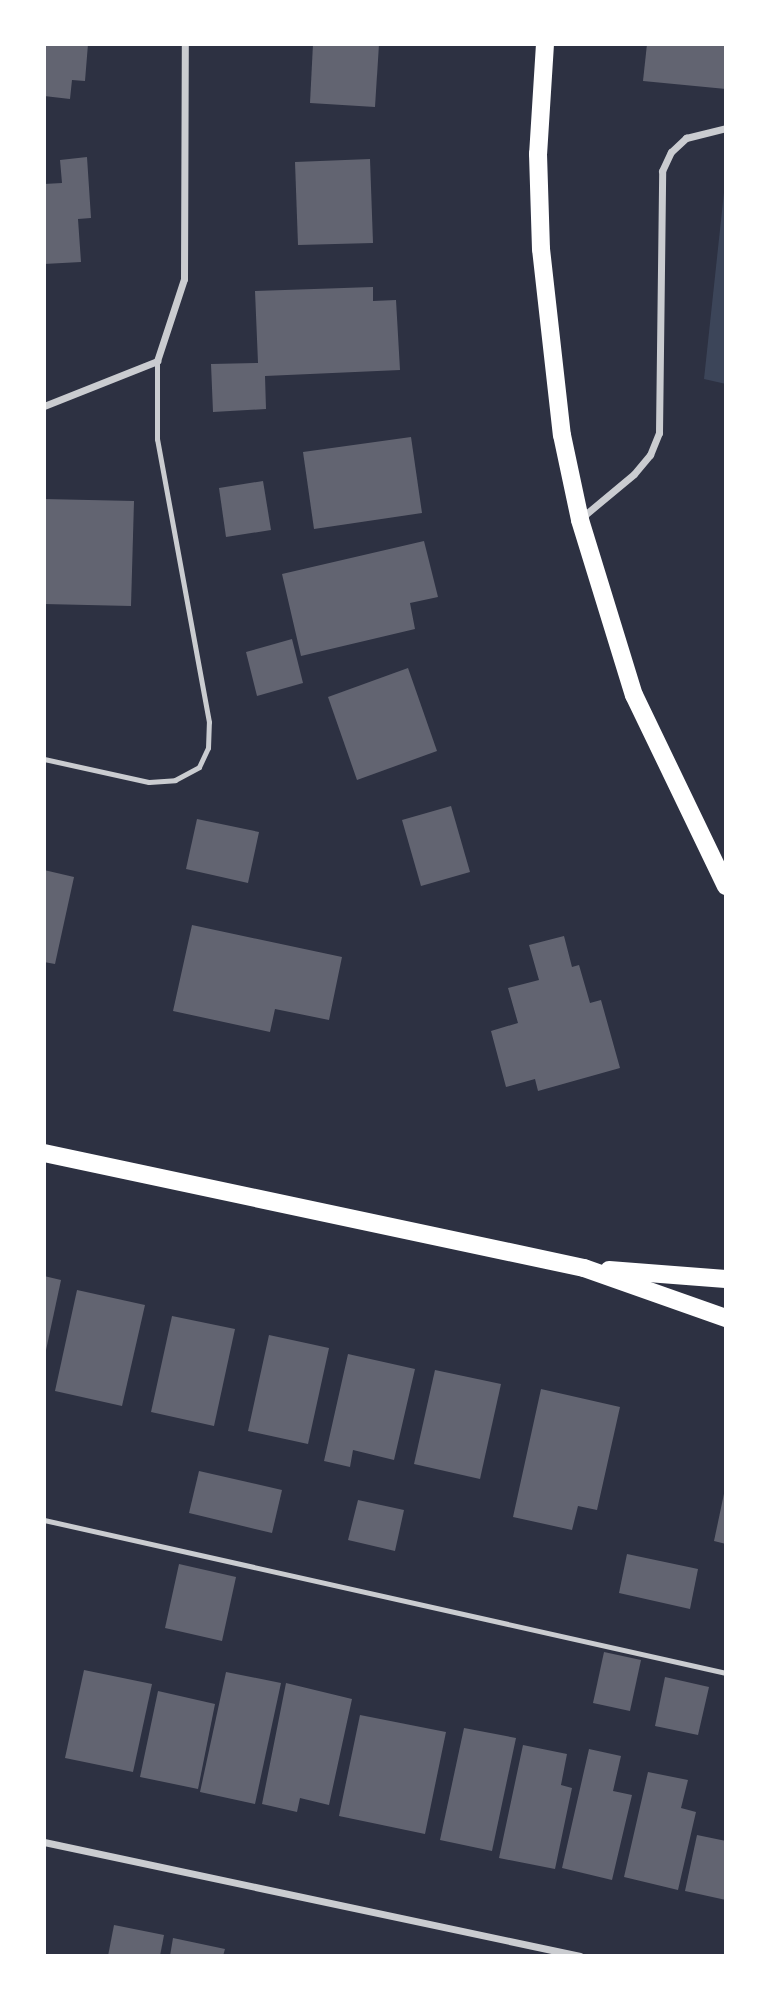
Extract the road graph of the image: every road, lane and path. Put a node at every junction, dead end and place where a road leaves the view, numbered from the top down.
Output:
1 (185, 44) edge
2 (545, 44) edge
3 (726, 128) edge
4 (157, 361) junction
5 (44, 406) edge
6 (580, 520) junction
7 (44, 759) edge
8 (726, 886) edge
9 (44, 1153) edge
10 (584, 1268) junction
11 (726, 1279) edge
12 (726, 1318) edge
13 (44, 1520) edge
14 (724, 1672) edge
15 (44, 1842) edge
16 (580, 1956) edge

1 - 4 street
2 - 6 main road
3 - 6 street
4 - 5 street
4 - 7 lane
6 - 8 main road
9 - 10 main road
10 - 11 main road
10 - 12 main road
13 - 14 lane
15 - 16 street

